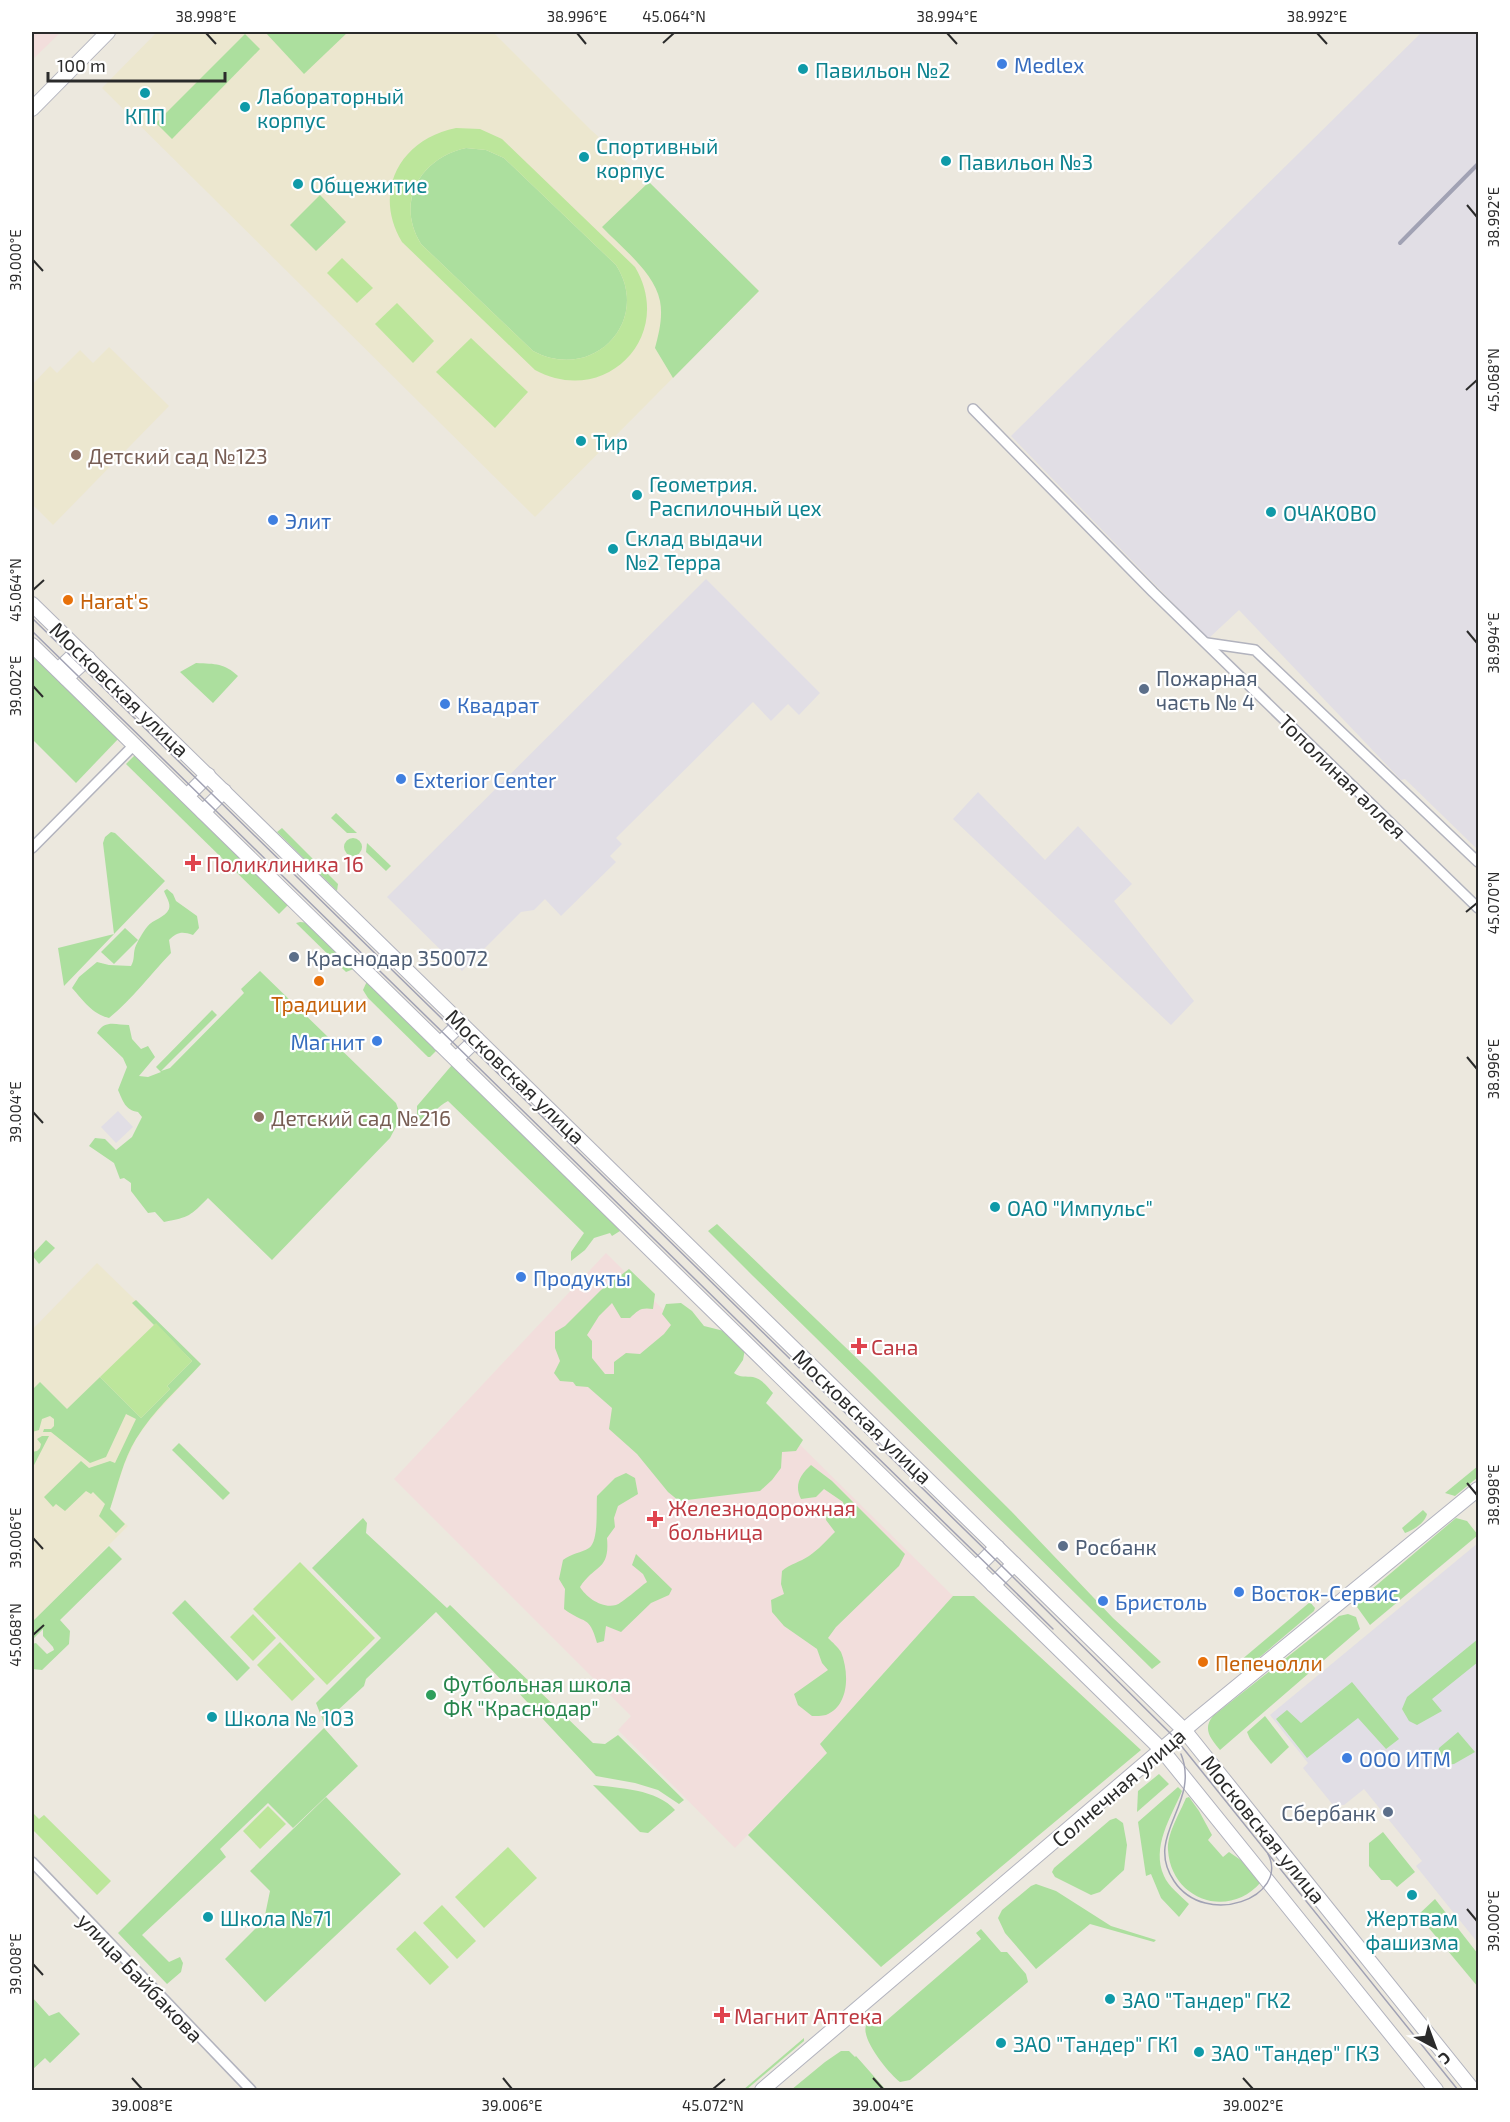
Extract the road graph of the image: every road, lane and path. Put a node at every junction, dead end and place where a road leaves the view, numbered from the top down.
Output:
1 (108, 32) edge
2 (32, 109) edge
3 (973, 409) dead end
4 (32, 604) edge
5 (1207, 643) junction
6 (32, 645) edge
7 (83, 654) junction
8 (62, 674) junction
9 (134, 745) junction
10 (208, 775) junction
11 (224, 791) junction
12 (187, 796) junction
13 (203, 812) junction
14 (32, 848) edge
15 (1479, 862) edge
16 (1479, 908) edge
17 (461, 1023) junction
18 (477, 1039) junction
19 (440, 1044) junction
20 (456, 1059) junction
21 (1479, 1489) edge
22 (997, 1547) junction
23 (1014, 1564) junction
24 (976, 1568) junction
25 (993, 1585) junction
26 (1184, 1730) junction
27 (1162, 1750) junction
28 (32, 1862) edge
29 (1461, 2084) edge
30 (251, 2091) edge
31 (762, 2091) edge
32 (1436, 2091) edge
33 (1473, 2091) edge

1 - 2 street
3 - 5 street, Тополиная аллея
4 - 7 street, Московская улица
5 - 15 street, Тополиная аллея
5 - 16 street, Тополиная аллея
6 - 8 street, Московская улица
7 - 8 street
7 - 10 street, Московская улица
8 - 9 street, Московская улица
9 - 12 street, Московская улица
9 - 14 street
10 - 11 street, Московская улица
10 - 12 street, Московская улица
11 - 13 street
11 - 17 street, Московская улица
12 - 13 street, Московская улица
13 - 19 street, Московская улица
17 - 18 street, Московская улица
17 - 19 street
18 - 20 street
18 - 22 street, Московская улица
19 - 20 street, Московская улица
20 - 24 street, Московская улица
21 - 26 street, Солнечная улица
22 - 23 street, Московская улица
22 - 24 street
23 - 25 street
23 - 26 street, Московская улица
24 - 25 street, Московская улица
25 - 27 street, Московская улица
26 - 27 street, Солнечная улица
26 - 29 street, Московская улица
27 - 31 street, Солнечная улица
27 - 32 street, Московская улица
28 - 30 street, улица Байбакова
29 - 33 street, Московская улица

